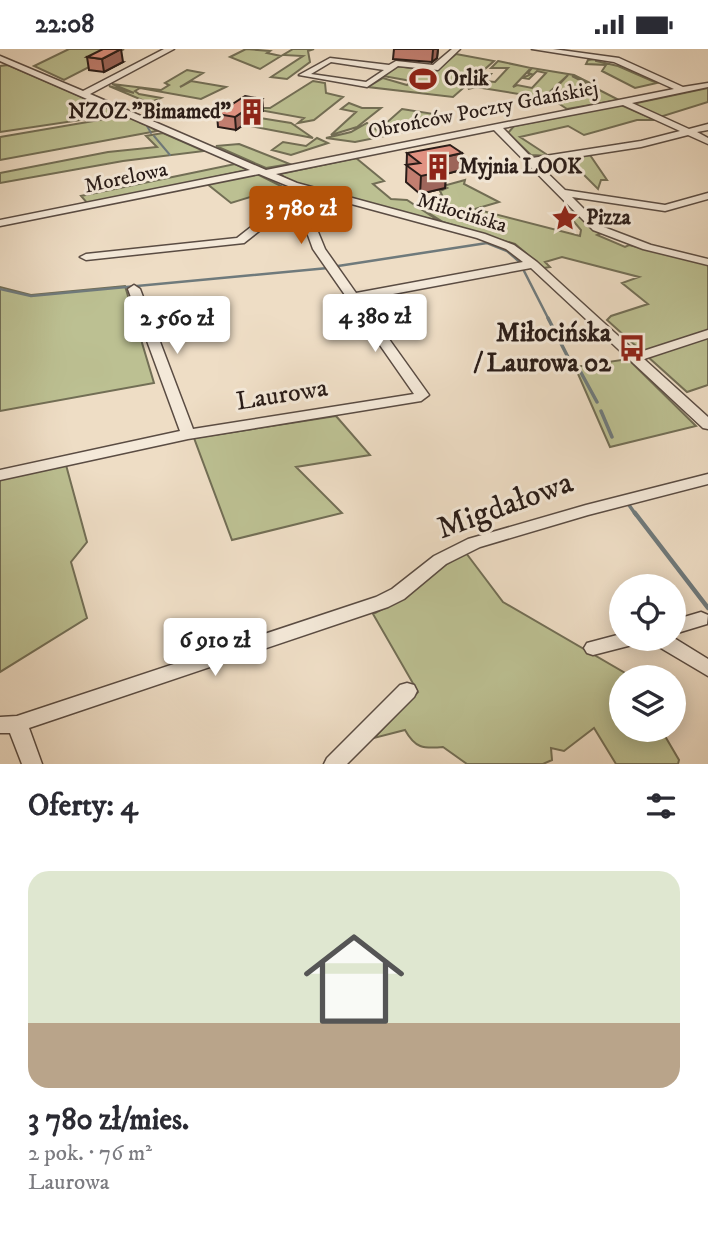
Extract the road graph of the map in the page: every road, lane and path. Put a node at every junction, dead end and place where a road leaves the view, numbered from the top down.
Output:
1 (170, 49) edge
2 (456, 49) edge
3 (536, 49) edge
4 (0, 58) edge
5 (390, 68) junction
6 (708, 85) edge
7 (682, 90) junction
8 (84, 94) junction
9 (624, 102) junction
10 (496, 127) junction
11 (708, 127) edge
12 (688, 133) junction
13 (708, 141) edge
14 (530, 161) junction
15 (262, 172) junction
16 (301, 192) junction
17 (559, 192) junction
18 (708, 196) edge
19 (0, 223) edge
20 (86, 257) dead end
21 (708, 262) edge
22 (533, 264) junction
23 (134, 289) dead end
24 (356, 297) junction
25 (708, 334) edge
26 (635, 358) junction
27 (708, 425) edge
28 (188, 434) junction
29 (0, 475) edge
30 (708, 479) edge
31 (701, 619) dead end
32 (686, 623) edge
33 (609, 644) edge
34 (593, 648) dead end
35 (681, 651) edge
36 (708, 667) edge
37 (407, 691) dead end
38 (8, 724) edge
39 (32, 764) edge
40 (334, 764) edge

1 - 8 street
2 - 5 street
3 - 7 street
4 - 8 street, Miłocińska
5 - 5 street
6 - 7 street, Obrońców Poczty Gdańskiej
7 - 9 street, Obrońców Poczty Gdańskiej
8 - 15 street, Miłocińska
9 - 10 street, Obrońców Poczty Gdańskiej
9 - 12 street
10 - 14 street
10 - 15 street, Obrońców Poczty Gdańskiej
11 - 12 street
12 - 13 street
12 - 14 street
14 - 17 street
15 - 16 street, Miłocińska
15 - 19 street, Morelowa
16 - 20 street
16 - 22 street, Miłocińska
16 - 24 street, Laurowa
17 - 18 street
17 - 21 street
22 - 24 street
22 - 26 street, Miłocińska
23 - 28 street
24 - 28 street, Laurowa
25 - 26 street
26 - 27 street, Miłocińska
28 - 29 street, Laurowa
30 - 38 street, Migdałowa
31 - 32 street
33 - 34 street
35 - 36 street
37 - 40 street
38 - 39 street, Migdałowa

